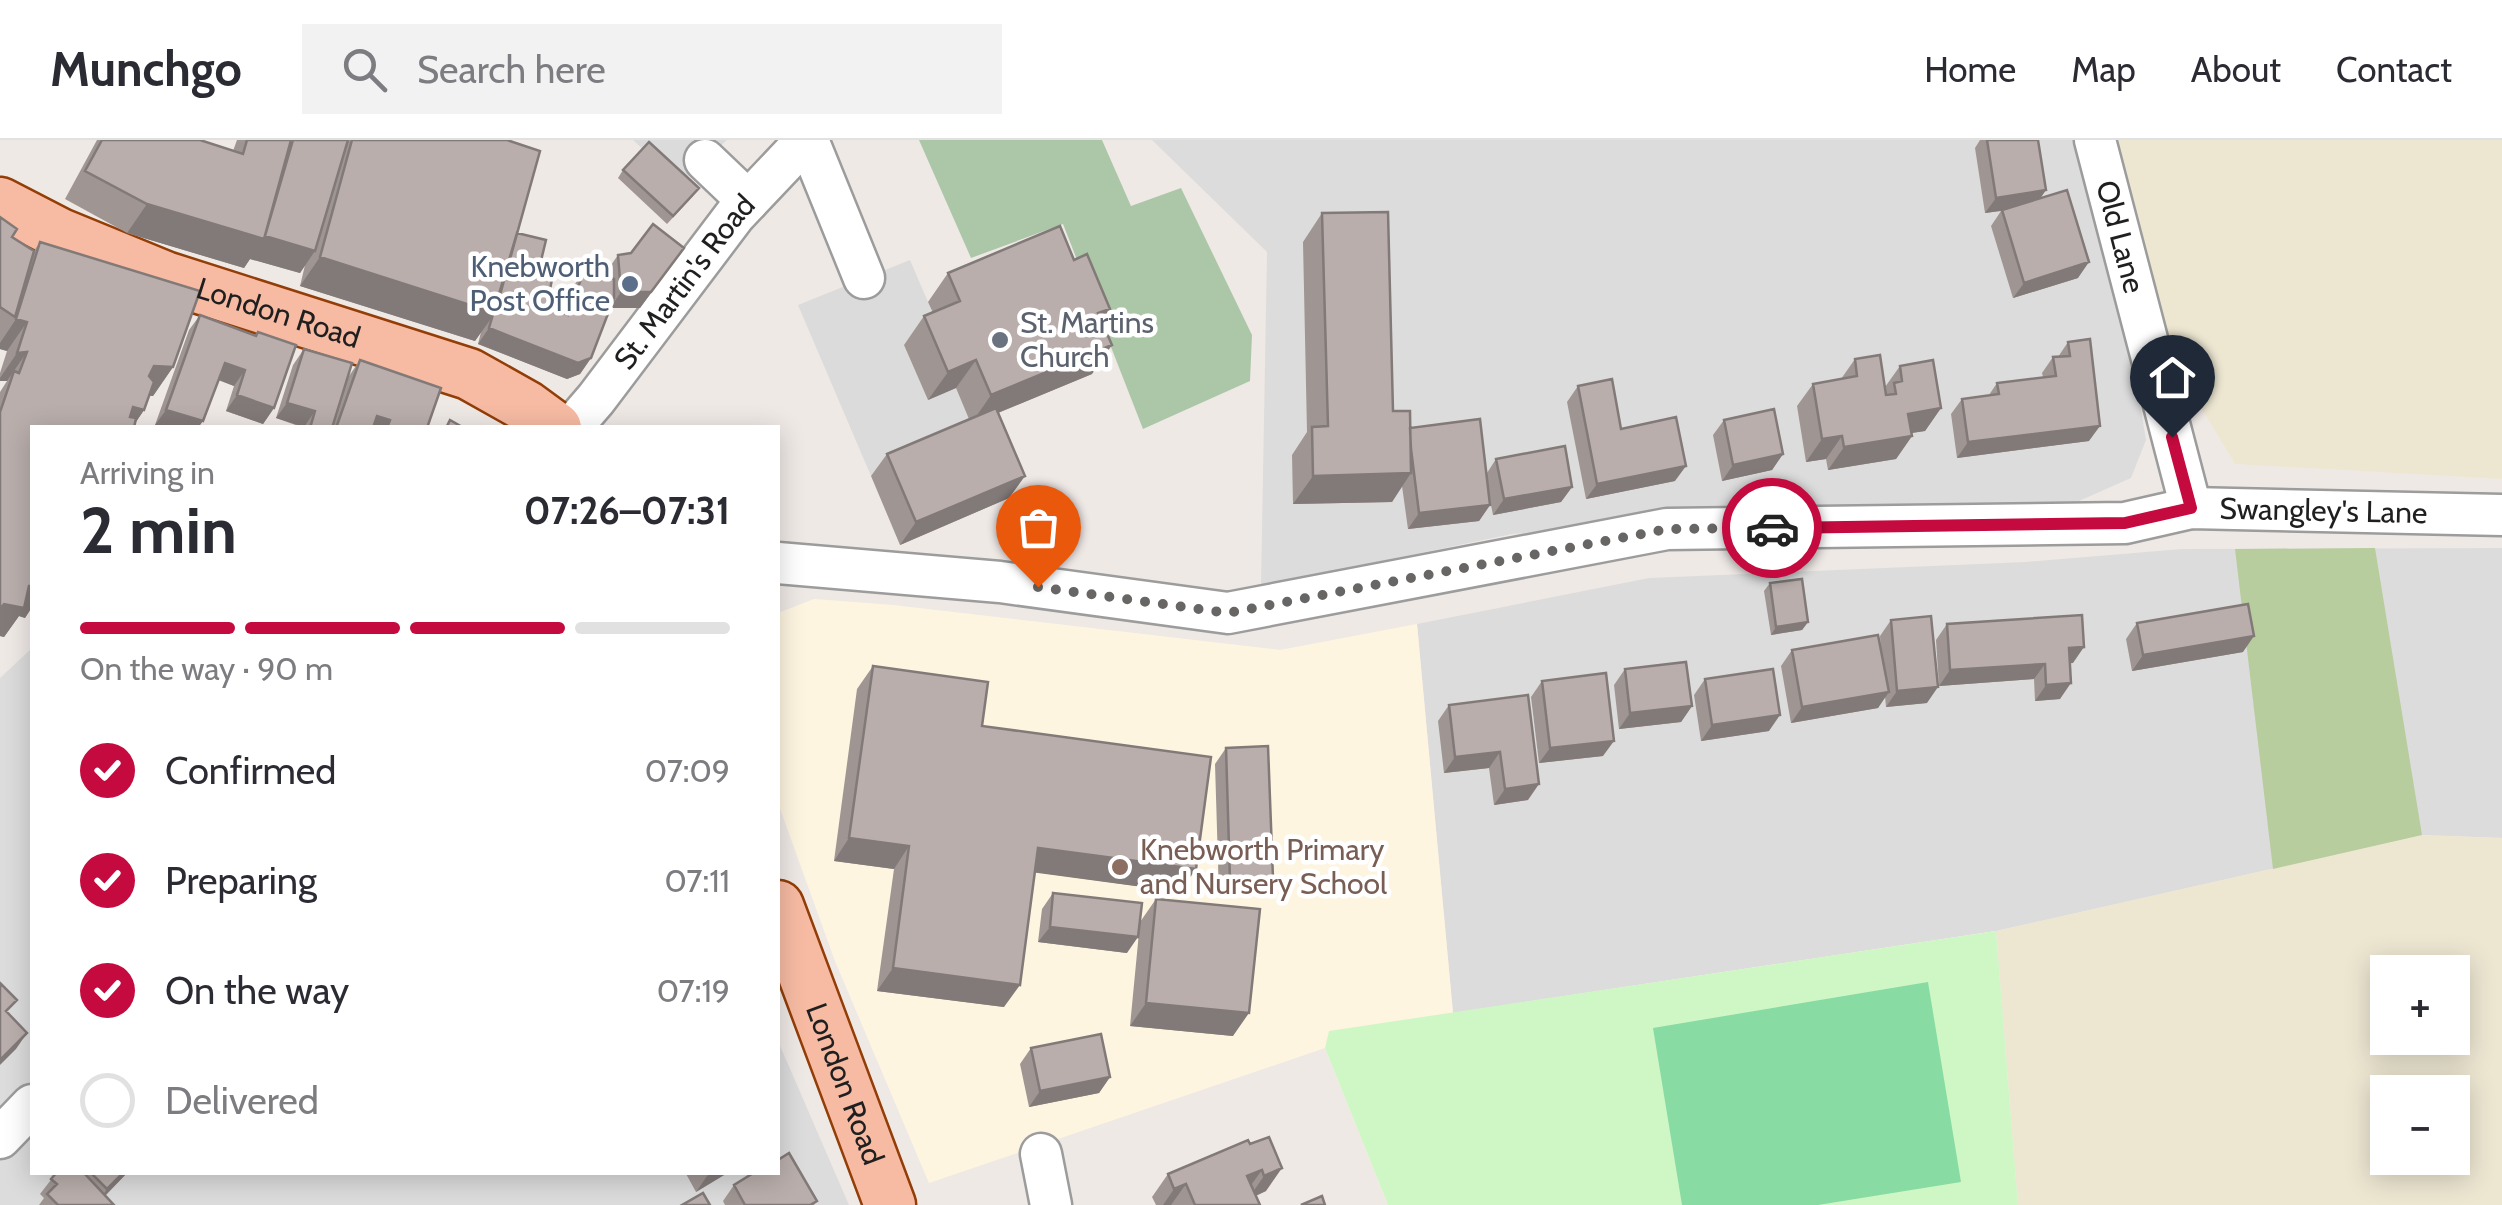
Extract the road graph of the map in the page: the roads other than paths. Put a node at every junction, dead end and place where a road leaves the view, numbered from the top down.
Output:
1 (807, 140) edge
2 (2094, 140) edge
3 (705, 160) dead end
4 (748, 201) junction
5 (0, 203) edge
6 (864, 278) dead end
7 (552, 425) edge
8 (572, 425) edge
9 (2191, 508) junction
10 (2502, 515) edge
11 (780, 563) edge
12 (780, 911) edge
13 (30, 1108) edge
14 (0, 1138) edge
15 (1041, 1154) dead end
16 (890, 1205) edge
17 (1051, 1205) edge

1 - 4 street, St. Martin's Road
1 - 6 street
2 - 9 street, Old Lane
3 - 4 street
4 - 8 street, St. Martin's Road
5 - 7 main road, London Road
9 - 10 street, Swangley's Lane
9 - 11 street, Swangley's Lane
12 - 16 main road, London Road
13 - 14 street
15 - 17 street

